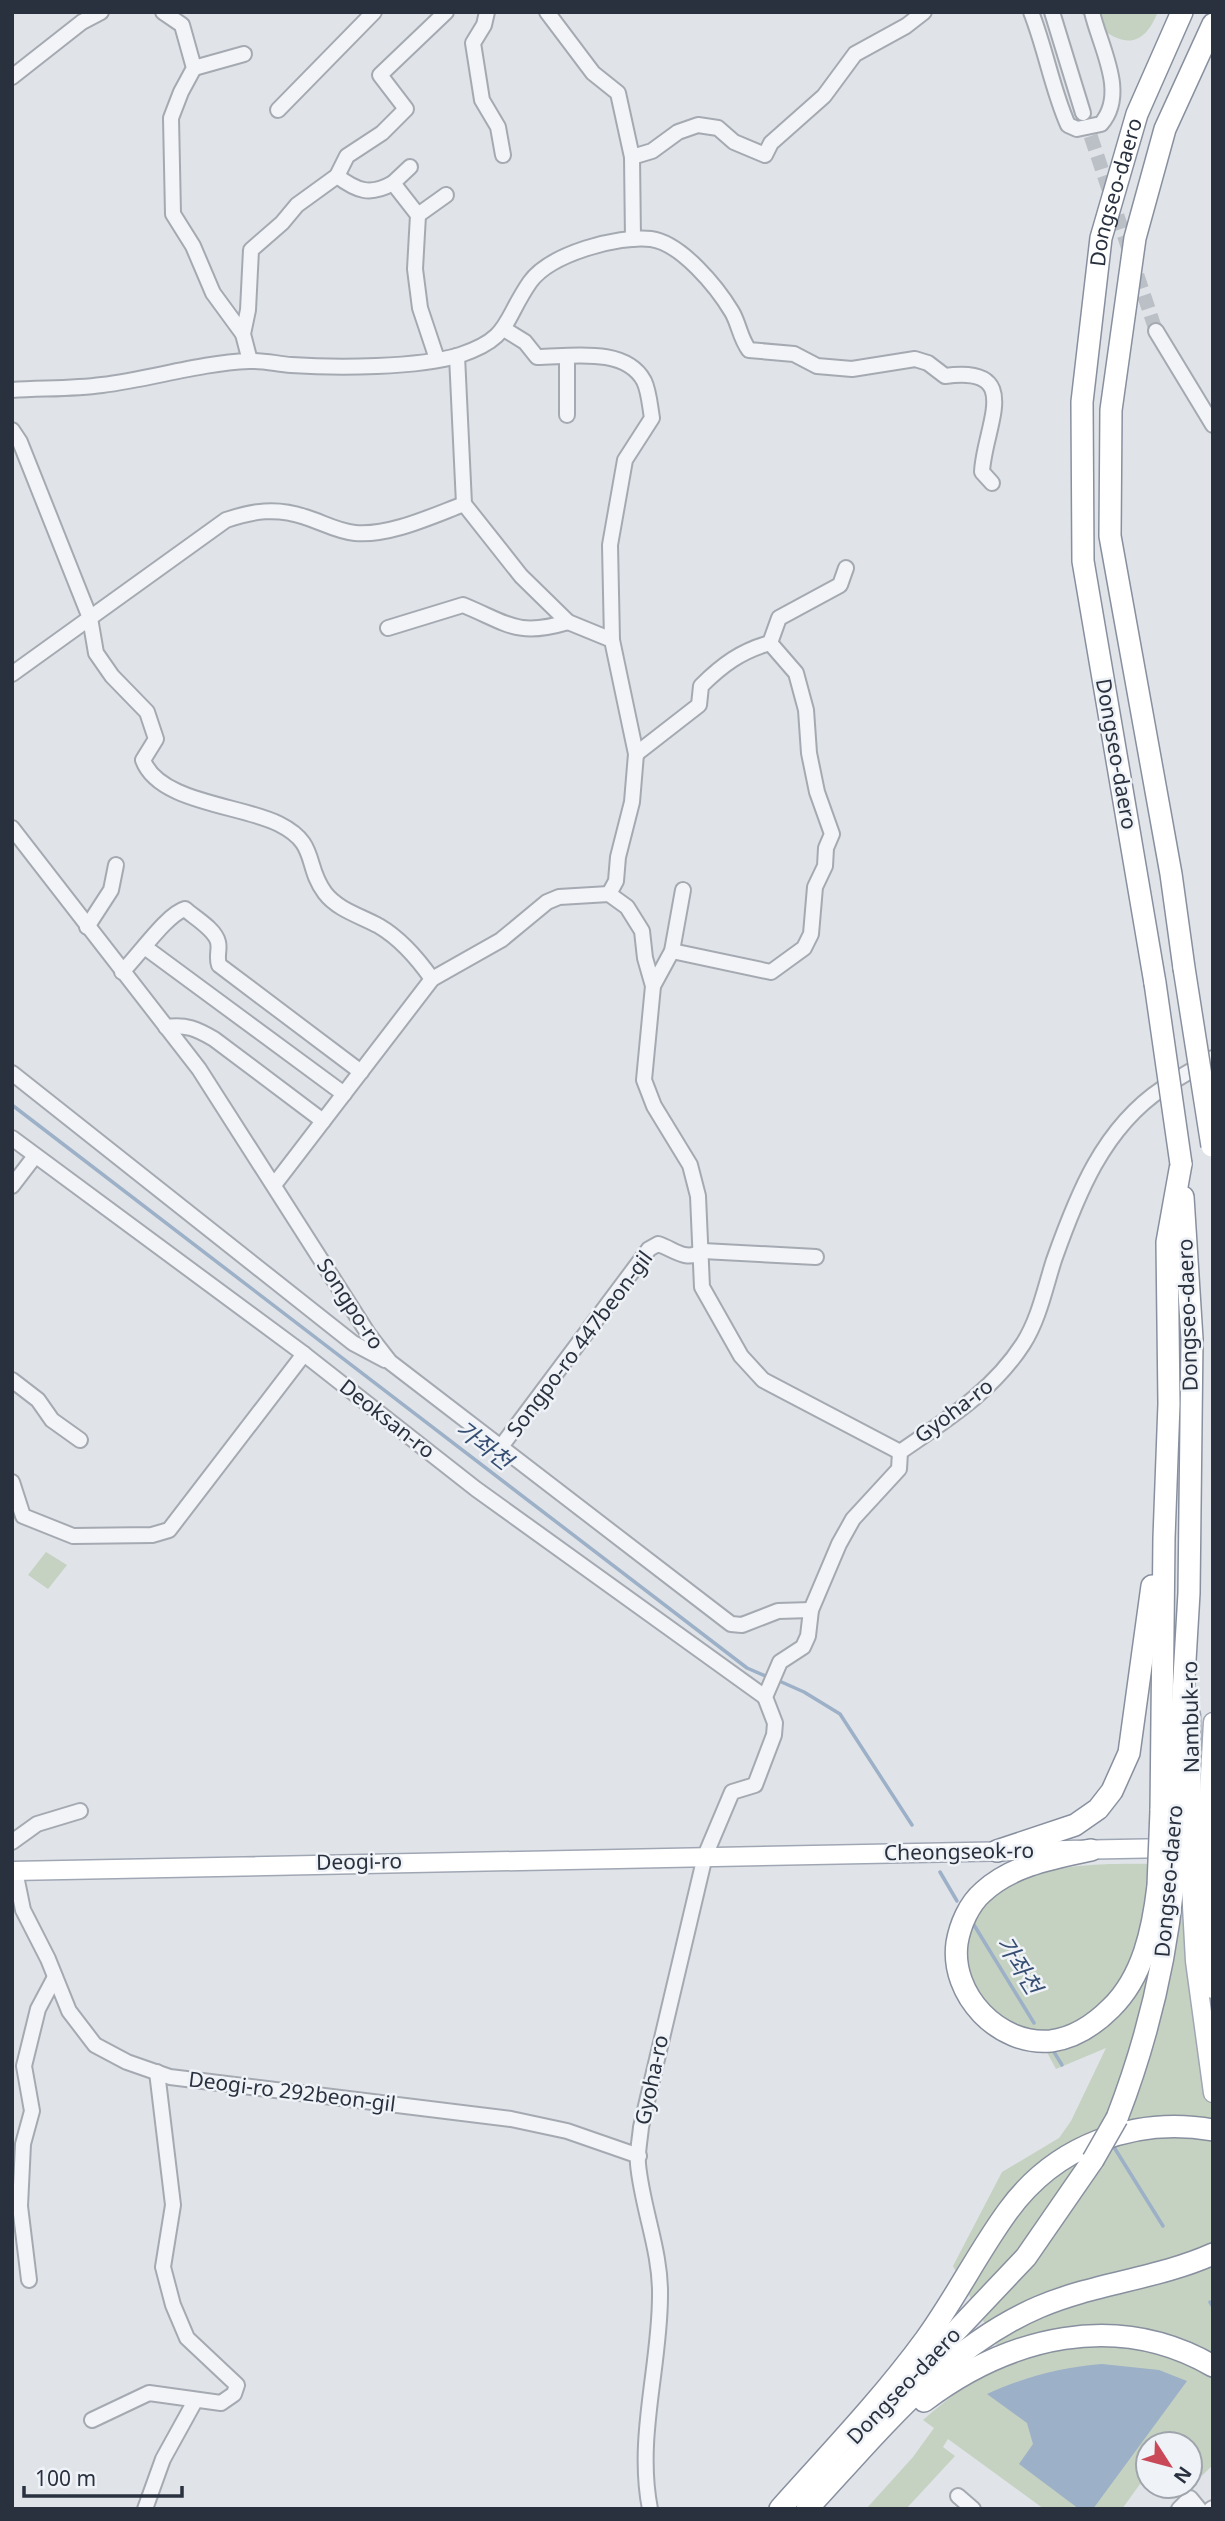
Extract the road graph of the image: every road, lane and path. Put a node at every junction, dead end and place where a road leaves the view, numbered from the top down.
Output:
1 (163, 12) edge
2 (374, 12) edge
3 (446, 12) edge
4 (487, 12) edge
5 (547, 12) edge
6 (924, 12) edge
7 (1031, 12) edge
8 (1052, 12) edge
9 (1092, 12) edge
10 (1182, 12) edge
11 (93, 14) edge
12 (1213, 24) edge
13 (244, 54) dead end
14 (194, 68) junction
15 (12, 78) edge
16 (278, 110) dead end
17 (1083, 113) tunnel mouth
18 (503, 155) dead end
19 (632, 157) junction
20 (410, 167) dead end
21 (337, 176) junction
22 (393, 183) junction
23 (446, 195) dead end
24 (418, 215) junction
25 (633, 239) junction
26 (504, 329) junction
27 (1156, 331) tunnel mouth
28 (243, 334) junction
29 (457, 356) junction
30 (567, 357) junction
31 (437, 359) junction
32 (250, 361) junction
33 (12, 390) edge
34 (567, 415) dead end
35 (1213, 425) edge
36 (12, 430) edge
37 (992, 484) dead end
38 (464, 504) junction
39 (846, 568) dead end
40 (90, 618) junction
41 (568, 622) junction
42 (388, 628) dead end
43 (612, 640) junction
44 (770, 643) junction
45 (12, 674) edge
46 (636, 754) junction
47 (12, 828) edge
48 (117, 865) dead end
49 (683, 890) dead end
50 (609, 894) junction
51 (87, 927) junction
52 (146, 948) junction
53 (672, 951) junction
54 (122, 972) junction
55 (432, 979) junction
56 (653, 986) junction
57 (166, 1027) junction
58 (1213, 1058) edge
59 (360, 1072) junction
60 (12, 1073) edge
61 (344, 1094) junction
62 (323, 1121) junction
63 (12, 1138) edge
64 (1212, 1146) edge
65 (35, 1156) junction
66 (1213, 1163) edge
67 (1181, 1164) junction
68 (274, 1185) junction
69 (12, 1186) edge
70 (700, 1253) junction
71 (816, 1257) dead end
72 (304, 1354) junction
73 (390, 1362) junction
74 (14, 1386) edge
75 (80, 1440) dead end
76 (500, 1448) junction
77 (900, 1452) junction
78 (12, 1482) edge
79 (1166, 1486) junction
80 (811, 1610) junction
81 (771, 1683) junction
82 (1213, 1722) edge
83 (80, 1811) dead end
84 (1184, 1811) junction
85 (12, 1842) edge
86 (1213, 1847) edge
87 (1091, 1850) junction
88 (997, 1851) junction
89 (705, 1856) junction
90 (13, 1871) edge
91 (1182, 1887) junction
92 (55, 1977) junction
93 (1213, 1989) edge
94 (157, 2073) junction
95 (1213, 2093) edge
96 (1213, 2130) edge
97 (639, 2156) junction
98 (16, 2206) edge
99 (1212, 2254) edge
100 (29, 2280) dead end
101 (1213, 2366) edge
102 (195, 2401) junction
103 (92, 2420) dead end
104 (833, 2481) junction
105 (958, 2496) dead end
106 (145, 2509) edge
107 (650, 2509) edge
108 (782, 2509) edge
109 (807, 2509) edge
110 (973, 2509) edge
111 (1179, 2509) edge
112 (1199, 2509) edge

1 - 14 street
2 - 16 street
3 - 21 street
4 - 18 street
5 - 19 street
6 - 19 street
7 - 9 street
8 - 17 street
10 - 67 highway, Dongseo-daero, bridge
11 - 15 street
12 - 64 highway, Dongseo-daero, bridge
13 - 14 street
14 - 28 street
19 - 25 street
20 - 22 street
21 - 22 street
21 - 28 street
22 - 24 street
23 - 24 street
24 - 31 street
25 - 26 street
25 - 37 street
26 - 29 street
26 - 30 street
27 - 35 street
28 - 32 street
29 - 31 street
29 - 38 street
30 - 34 street
30 - 43 street
31 - 32 street
32 - 33 street
36 - 40 street
38 - 40 street
38 - 41 street
39 - 44 street
40 - 45 street
40 - 55 street
41 - 42 street
41 - 43 street
43 - 46 street
44 - 46 street
44 - 53 street
46 - 50 street
47 - 51 street, Songpo-ro
48 - 51 street
49 - 53 street
50 - 55 street
50 - 56 street
51 - 54 street, Songpo-ro
52 - 54 street
52 - 59 street
52 - 61 street
53 - 56 street
54 - 57 street, Songpo-ro
55 - 59 street
56 - 70 street
57 - 62 street
57 - 68 street, Songpo-ro
58 - 77 street, Gyoha-ro
59 - 61 street
60 - 73 street, Deoksan-ro
61 - 62 street
62 - 68 street
63 - 65 street, Deoksan-ro
64 - 66 highway
65 - 69 street
65 - 72 street, Deoksan-ro
67 - 79 highway
67 - 84 highway, Dongseo-daero
68 - 73 street, Songpo-ro
70 - 71 street, Songpo-ro 447beon-gil
70 - 76 street, Songpo-ro 447beon-gil
70 - 77 street
72 - 78 street
72 - 81 street, Deoksan-ro
73 - 76 street, Songpo-ro
74 - 75 street
76 - 80 street, Songpo-ro
77 - 80 street, Gyoha-ro
79 - 84 highway
79 - 88 highway
80 - 81 street, Gyoha-ro
81 - 89 street, Gyoha-ro
82 - 84 main road, Nambuk-ro
83 - 85 street
84 - 91 highway, Dongseo-daero, bridge
84 - 91 main road, Nambuk-ro, bridge
86 - 87 main road, Cheongseok-ro
87 - 88 main road, Cheongseok-ro
87 - 91 highway
88 - 89 main road, Cheongseok-ro
89 - 90 main road, Deogi-ro
89 - 97 street, Gyoha-ro
90 - 92 street, Deogi-ro 292beon-gil
91 - 93 main road
91 - 95 main road
91 - 108 highway, Dongseo-daero, bridge
92 - 94 street, Deogi-ro 292beon-gil
92 - 98 street
94 - 97 street, Deogi-ro 292beon-gil
94 - 102 street, Deogi-ro 292beon-gil
96 - 108 highway
97 - 107 street, Gyoha-ro
98 - 100 street
99 - 104 highway, Dongseo-daero
101 - 104 highway
102 - 103 street, Deogi-ro 292beon-gil
102 - 106 street
104 - 109 highway, Dongseo-daero
105 - 110 street
111 - 112 street

